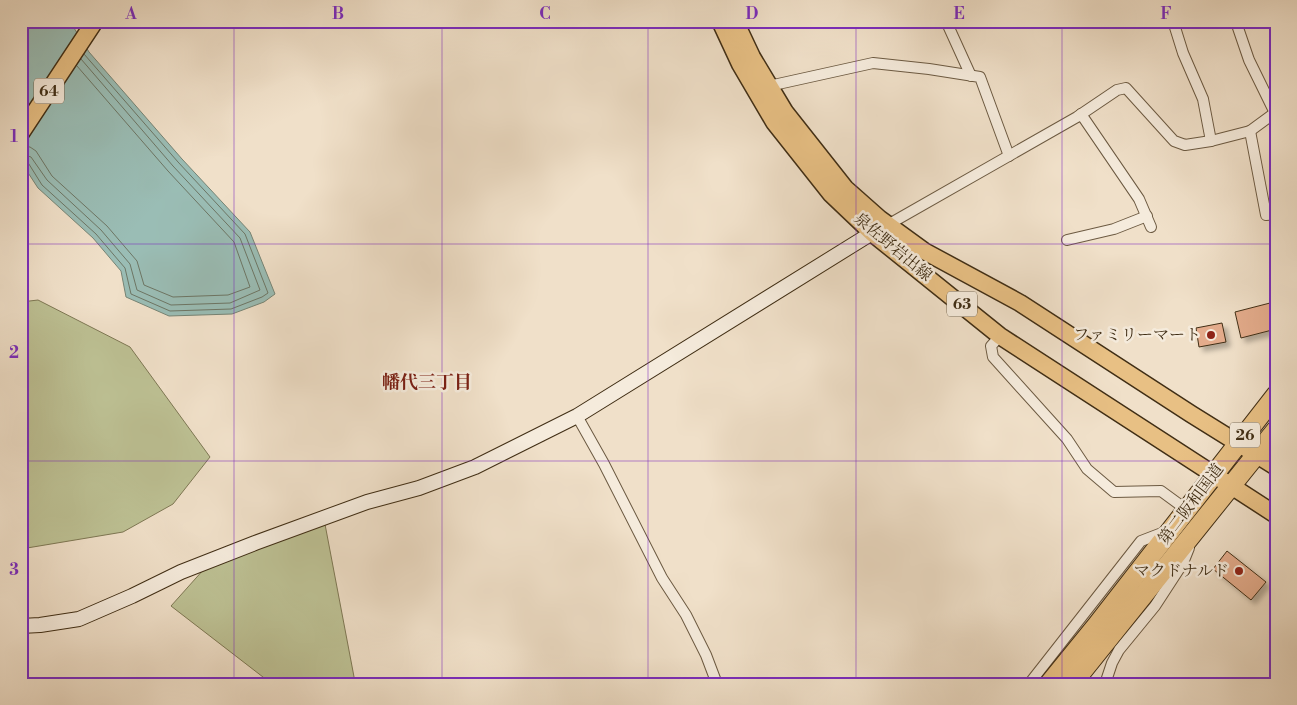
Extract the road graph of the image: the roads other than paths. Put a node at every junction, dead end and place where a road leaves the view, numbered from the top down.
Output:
1 (95, 21) edge
2 (720, 21) edge
3 (735, 21) edge
4 (946, 21) edge
5 (1173, 21) edge
6 (1236, 22) edge
7 (970, 76) junction
8 (769, 86) junction
9 (1275, 113) edge
10 (1081, 114) junction
11 (1250, 131) junction
12 (21, 133) edge
13 (1211, 141) junction
14 (1010, 156) junction
15 (1276, 214) edge
16 (1147, 216) junction
17 (889, 225) junction
18 (1151, 227) dead end
19 (872, 233) junction
20 (1067, 240) dead end
21 (1000, 336) junction
22 (1276, 395) edge
23 (576, 416) junction
24 (1276, 430) edge
25 (1238, 443) junction
26 (1256, 454) junction
27 (1276, 467) edge
28 (1213, 474) junction
29 (1230, 486) junction
30 (1187, 510) junction
31 (1276, 515) edge
32 (1198, 526) junction
33 (1172, 529) junction
34 (21, 626) edge
35 (1048, 660) junction
36 (1058, 666) dead end
37 (717, 684) edge
38 (1029, 684) edge
39 (1049, 684) edge
40 (1072, 684) edge
41 (1105, 684) edge

1 - 12 main road, 64
2 - 19 main road, 泉佐野岩出線 / 63
3 - 8 main road, 泉佐野岩出線 / 63
4 - 7 street
5 - 13 street
6 - 9 street
7 - 8 street
7 - 14 street
8 - 17 main road, 泉佐野岩出線 / 63
9 - 11 street
10 - 13 street
10 - 14 street
10 - 16 street
11 - 13 street
11 - 15 street
14 - 17 street
16 - 18 street
16 - 20 street
17 - 19 street
17 - 25 main road, 泉佐野岩出線 / 63
19 - 21 main road, 泉佐野岩出線 / 63
19 - 23 street
21 - 28 main road, 泉佐野岩出線 / 63
21 - 30 street
22 - 25 highway, 第二阪和国道 / 26
23 - 34 street
23 - 37 street
24 - 26 highway, 第二阪和国道 / 26
25 - 26 main road, 泉佐野岩出線 / 63
25 - 28 highway, 第二阪和国道 / 26
26 - 27 main road, 泉佐野岩出線 / 63
26 - 29 highway, 第二阪和国道 / 26
28 - 29 main road, 泉佐野岩出線 / 63
28 - 30 highway, 第二阪和国道 / 26
29 - 31 main road, 泉佐野岩出線 / 63
29 - 32 highway, 第二阪和国道 / 26
30 - 33 highway, 第二阪和国道 / 26
32 - 40 highway, 第二阪和国道 / 26
32 - 41 street
33 - 35 street
33 - 39 highway, 第二阪和国道 / 26
35 - 36 street
35 - 38 street

